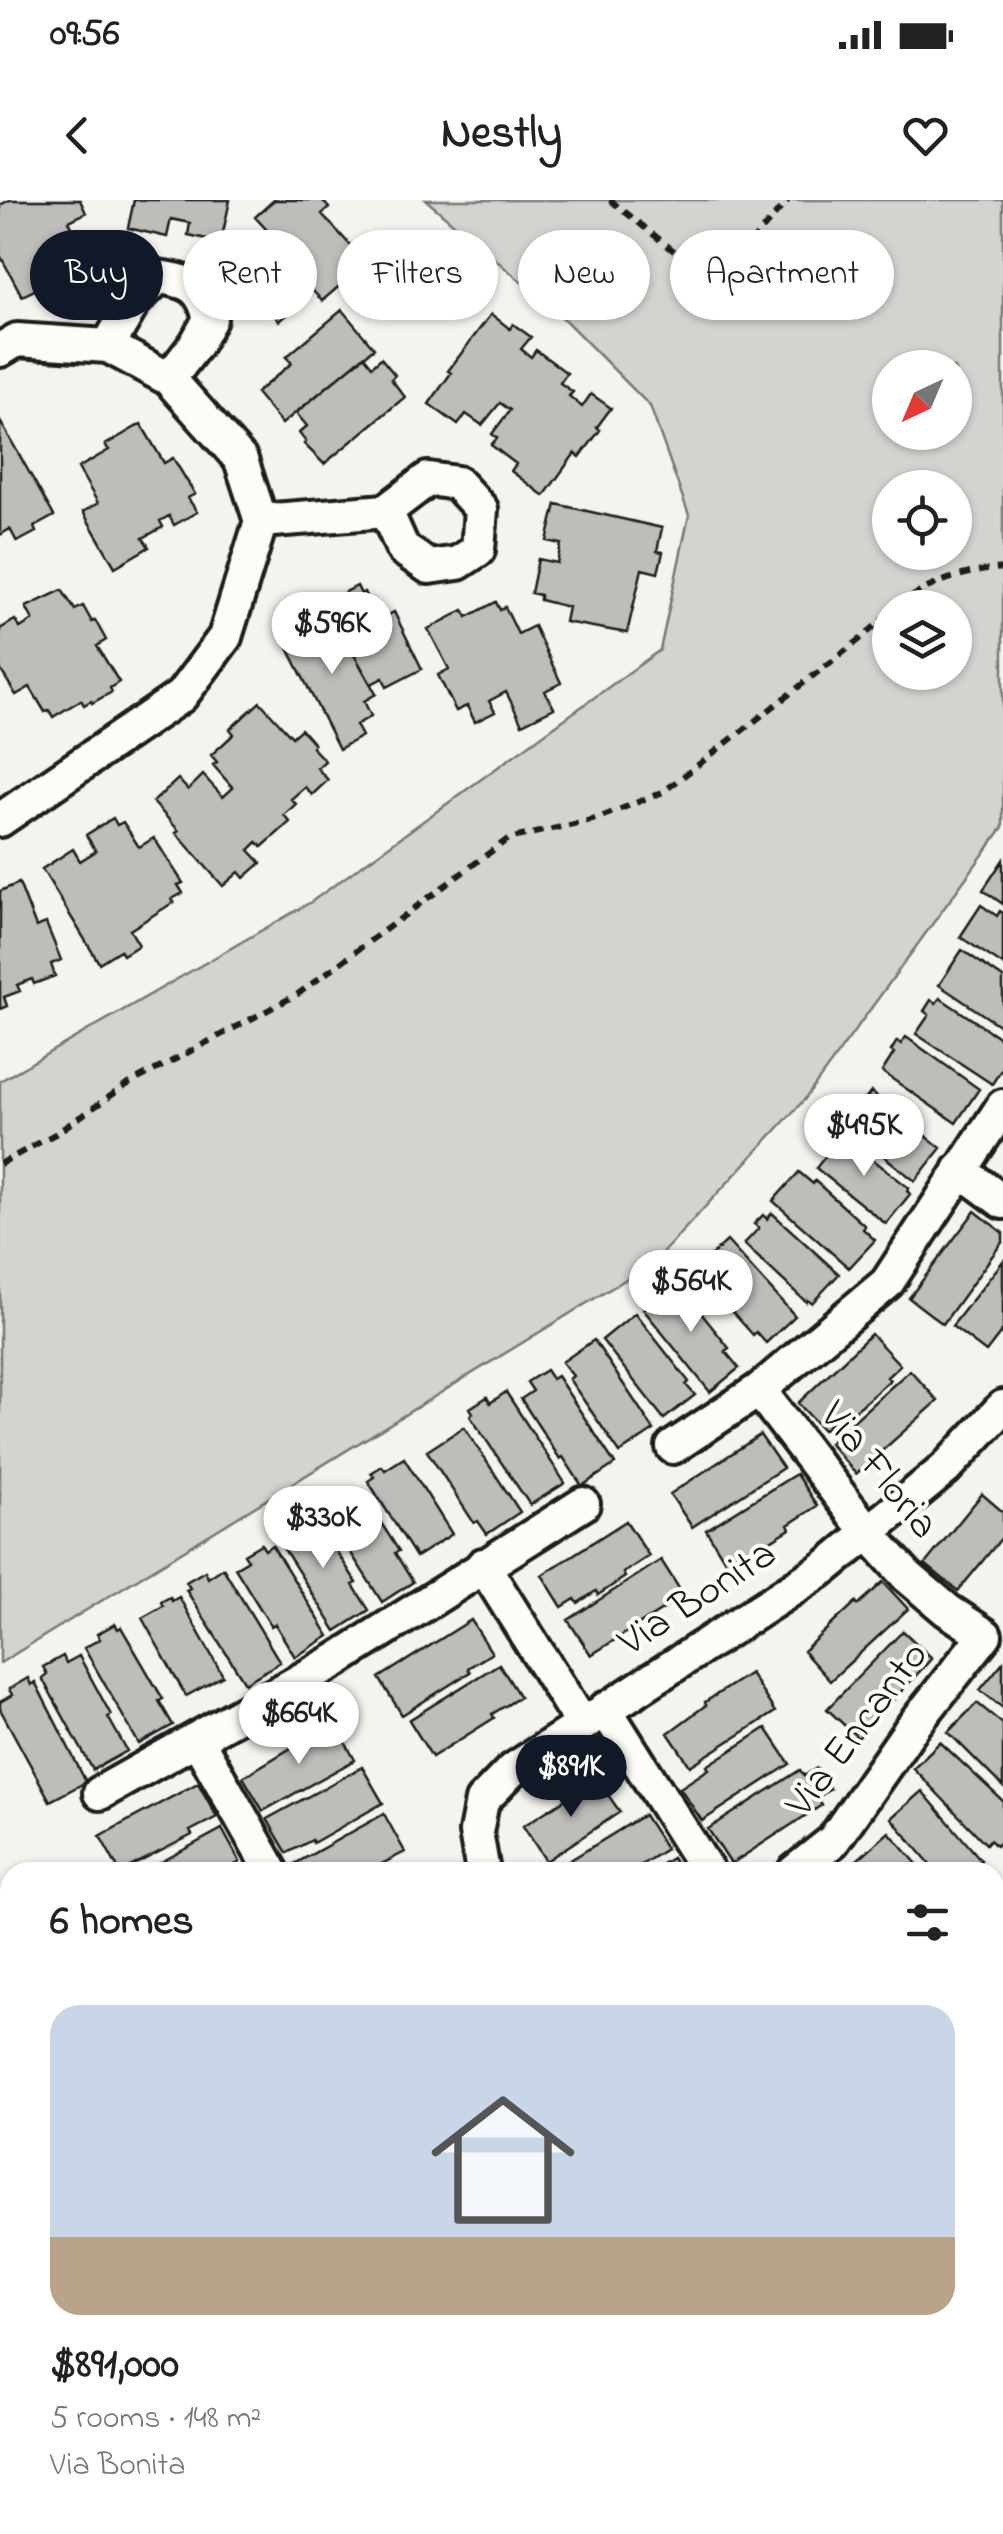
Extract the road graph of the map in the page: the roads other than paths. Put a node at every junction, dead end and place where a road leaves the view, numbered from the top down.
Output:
1 (108, 346) junction
2 (0, 350) edge
3 (169, 379) junction
4 (386, 511) dead end
5 (261, 520) junction
6 (0, 820) edge
7 (1003, 1106) edge
8 (960, 1170) junction
9 (1003, 1202) edge
10 (760, 1390) junction
11 (1003, 1407) edge
12 (672, 1448) dead end
13 (583, 1504) dead end
14 (870, 1534) junction
15 (482, 1564) junction
16 (985, 1635) joint
17 (593, 1716) junction
18 (198, 1741) junction
19 (100, 1793) dead end
20 (266, 1862) edge
21 (481, 1862) edge
22 (701, 1862) edge
23 (807, 1862) edge

1 - 2 street
1 - 3 street
1 - 3 street
3 - 5 street
4 - 5 street
5 - 6 street
7 - 8 street, Via Floria
8 - 9 street
8 - 10 street, Via Floria
10 - 12 street, Via Floria
10 - 14 street, Via Floria
11 - 14 street, Via Bonita
13 - 15 street
14 - 16 street, Via Floria
14 - 17 street, Via Bonita
15 - 17 street
15 - 18 street
16 - 23 street, Via Encanto
17 - 21 street, Via Bonita
17 - 22 street
18 - 19 street
18 - 20 street

